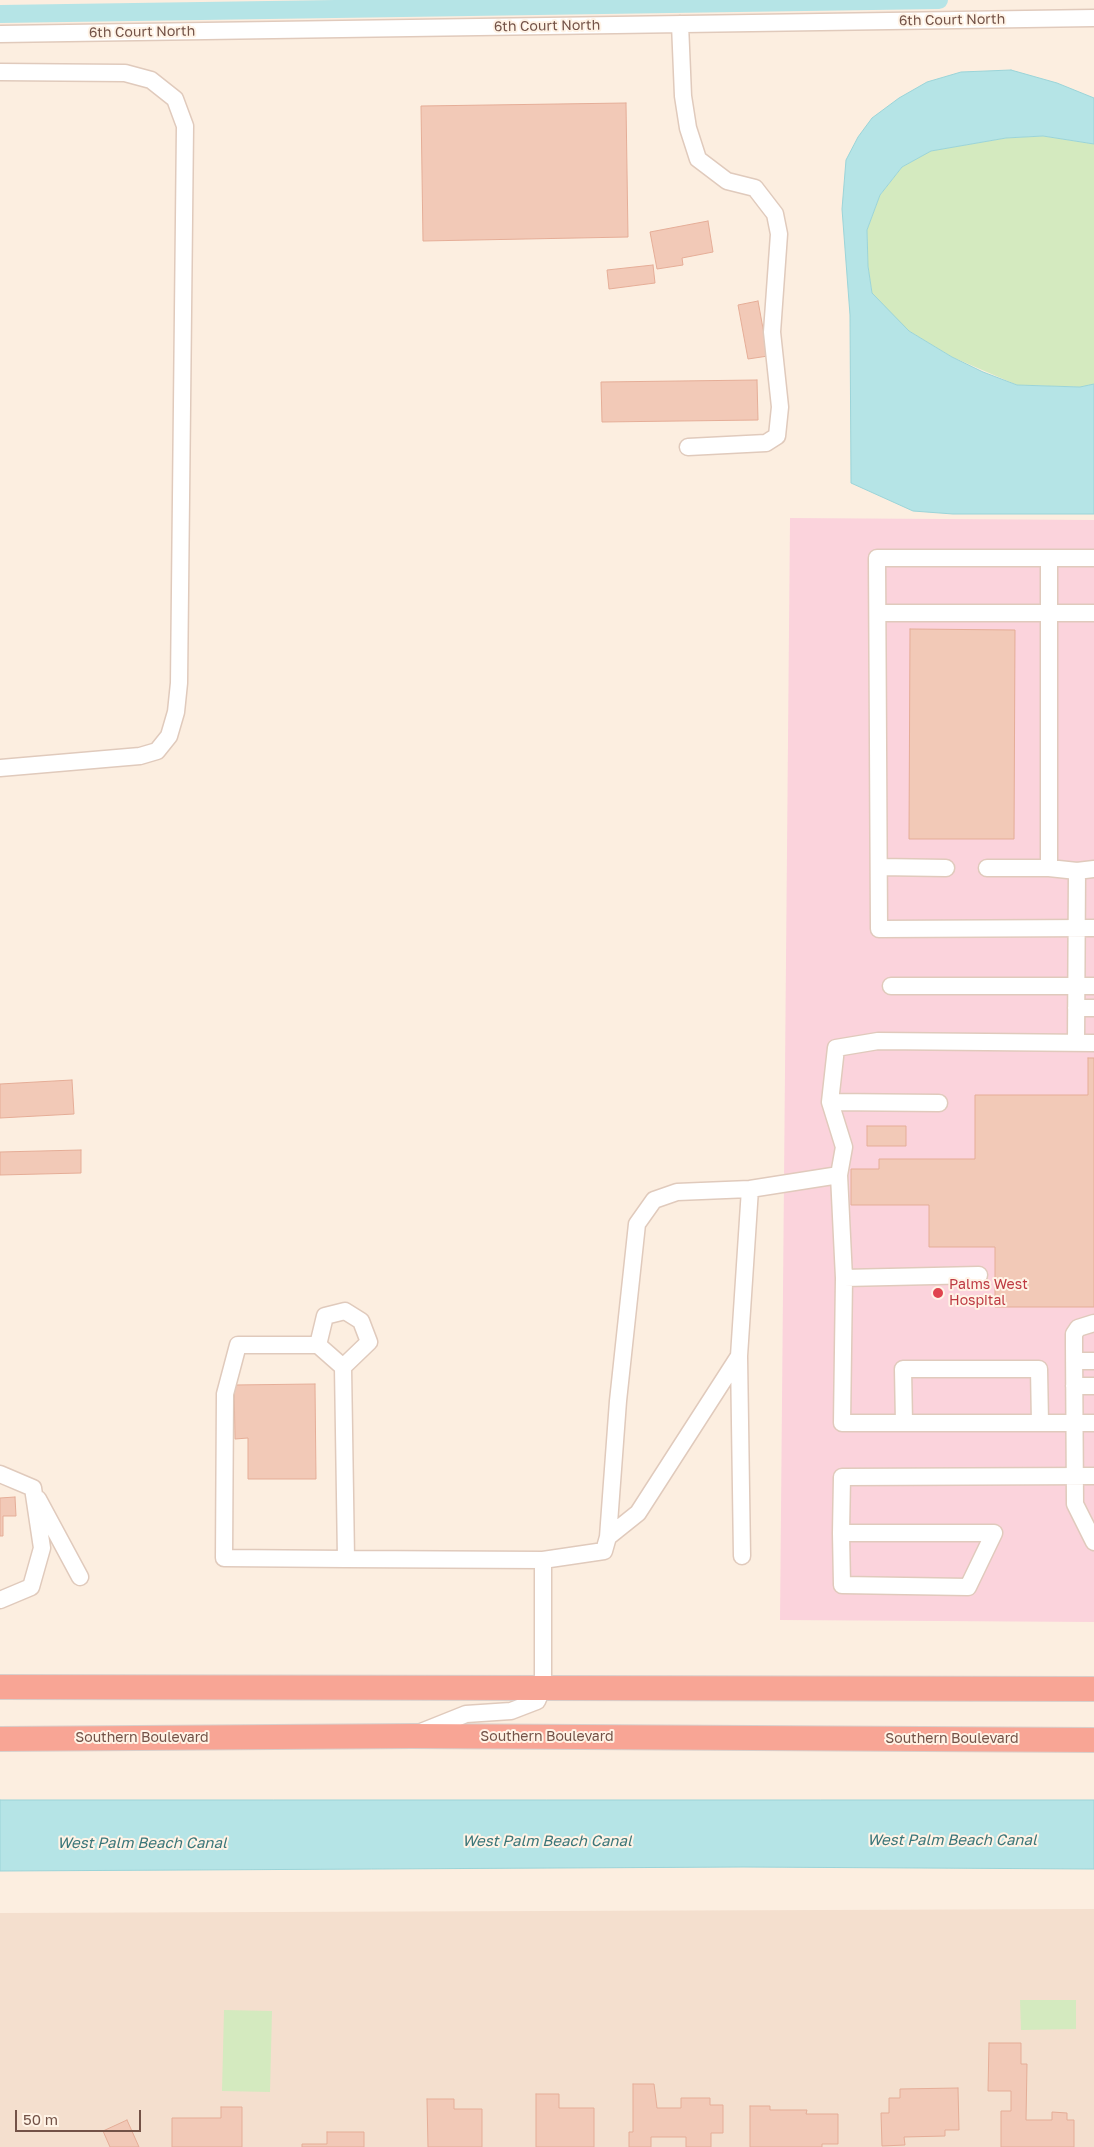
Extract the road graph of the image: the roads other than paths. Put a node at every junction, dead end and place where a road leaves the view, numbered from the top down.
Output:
1 (1094, 18) edge
2 (680, 24) junction
3 (0, 34) edge
4 (0, 72) edge
5 (688, 447) dead end
6 (1049, 558) junction
7 (1094, 558) edge
8 (878, 613) junction
9 (1050, 613) junction
10 (1094, 613) edge
11 (0, 768) edge
12 (879, 868) junction
13 (946, 868) dead end
14 (987, 868) dead end
15 (1050, 868) junction
16 (1094, 870) edge
17 (1076, 871) junction
18 (1076, 928) junction
19 (1094, 928) edge
20 (891, 986) dead end
21 (1076, 986) junction
22 (1094, 986) edge
23 (1076, 1008) junction
24 (1094, 1008) edge
25 (1076, 1043) junction
26 (1094, 1043) edge
27 (830, 1102) junction
28 (938, 1102) dead end
29 (839, 1175) junction
30 (750, 1189) junction
31 (979, 1275) dead end
32 (844, 1278) junction
33 (1094, 1323) edge
34 (318, 1345) junction
35 (739, 1356) junction
36 (1074, 1360) junction
37 (1094, 1360) edge
38 (343, 1367) junction
39 (1074, 1386) junction
40 (1094, 1386) edge
41 (904, 1423) junction
42 (1040, 1423) junction
43 (1074, 1423) junction
44 (1094, 1423) edge
45 (0, 1474) edge
46 (1075, 1476) junction
47 (1094, 1476) edge
48 (33, 1488) junction
49 (1090, 1526) edge
50 (841, 1534) junction
51 (608, 1537) junction
52 (1094, 1542) edge
53 (742, 1556) dead end
54 (346, 1559) junction
55 (543, 1560) junction
56 (80, 1577) dead end
57 (0, 1600) edge
58 (0, 1687) edge
59 (543, 1687) junction
60 (1094, 1689) edge
61 (412, 1736) junction
62 (0, 1738) edge
63 (1094, 1740) edge

1 - 2 street, 6th Court North
2 - 3 street, 6th Court North
2 - 5 street
4 - 11 street
6 - 7 street
6 - 8 street
6 - 9 street
8 - 9 street
8 - 12 street
9 - 10 street
9 - 15 street
12 - 13 street
12 - 18 street
14 - 15 street
15 - 17 street
16 - 17 street
17 - 18 street
18 - 19 street
18 - 21 street
20 - 21 street
21 - 22 street
21 - 23 street
23 - 24 street
23 - 25 street
25 - 26 street
25 - 27 street
27 - 28 street
27 - 29 street
29 - 30 street
29 - 32 street
30 - 35 street
30 - 51 street
31 - 32 street
32 - 41 street
33 - 36 street
34 - 38 street
34 - 38 street
34 - 54 street
35 - 51 street
35 - 53 street
36 - 37 street
36 - 39 street
38 - 54 street
39 - 40 street
39 - 43 street
41 - 42 street
41 - 42 street
42 - 43 street
43 - 44 street
43 - 46 street
45 - 48 street
46 - 47 street
46 - 49 street
46 - 50 street
48 - 56 street
48 - 57 street
49 - 52 street
50 - 50 street
51 - 55 street
54 - 55 street
55 - 59 street
58 - 59 highway
59 - 60 highway
59 - 61 street
61 - 62 highway, Southern Boulevard
61 - 63 highway, Southern Boulevard

